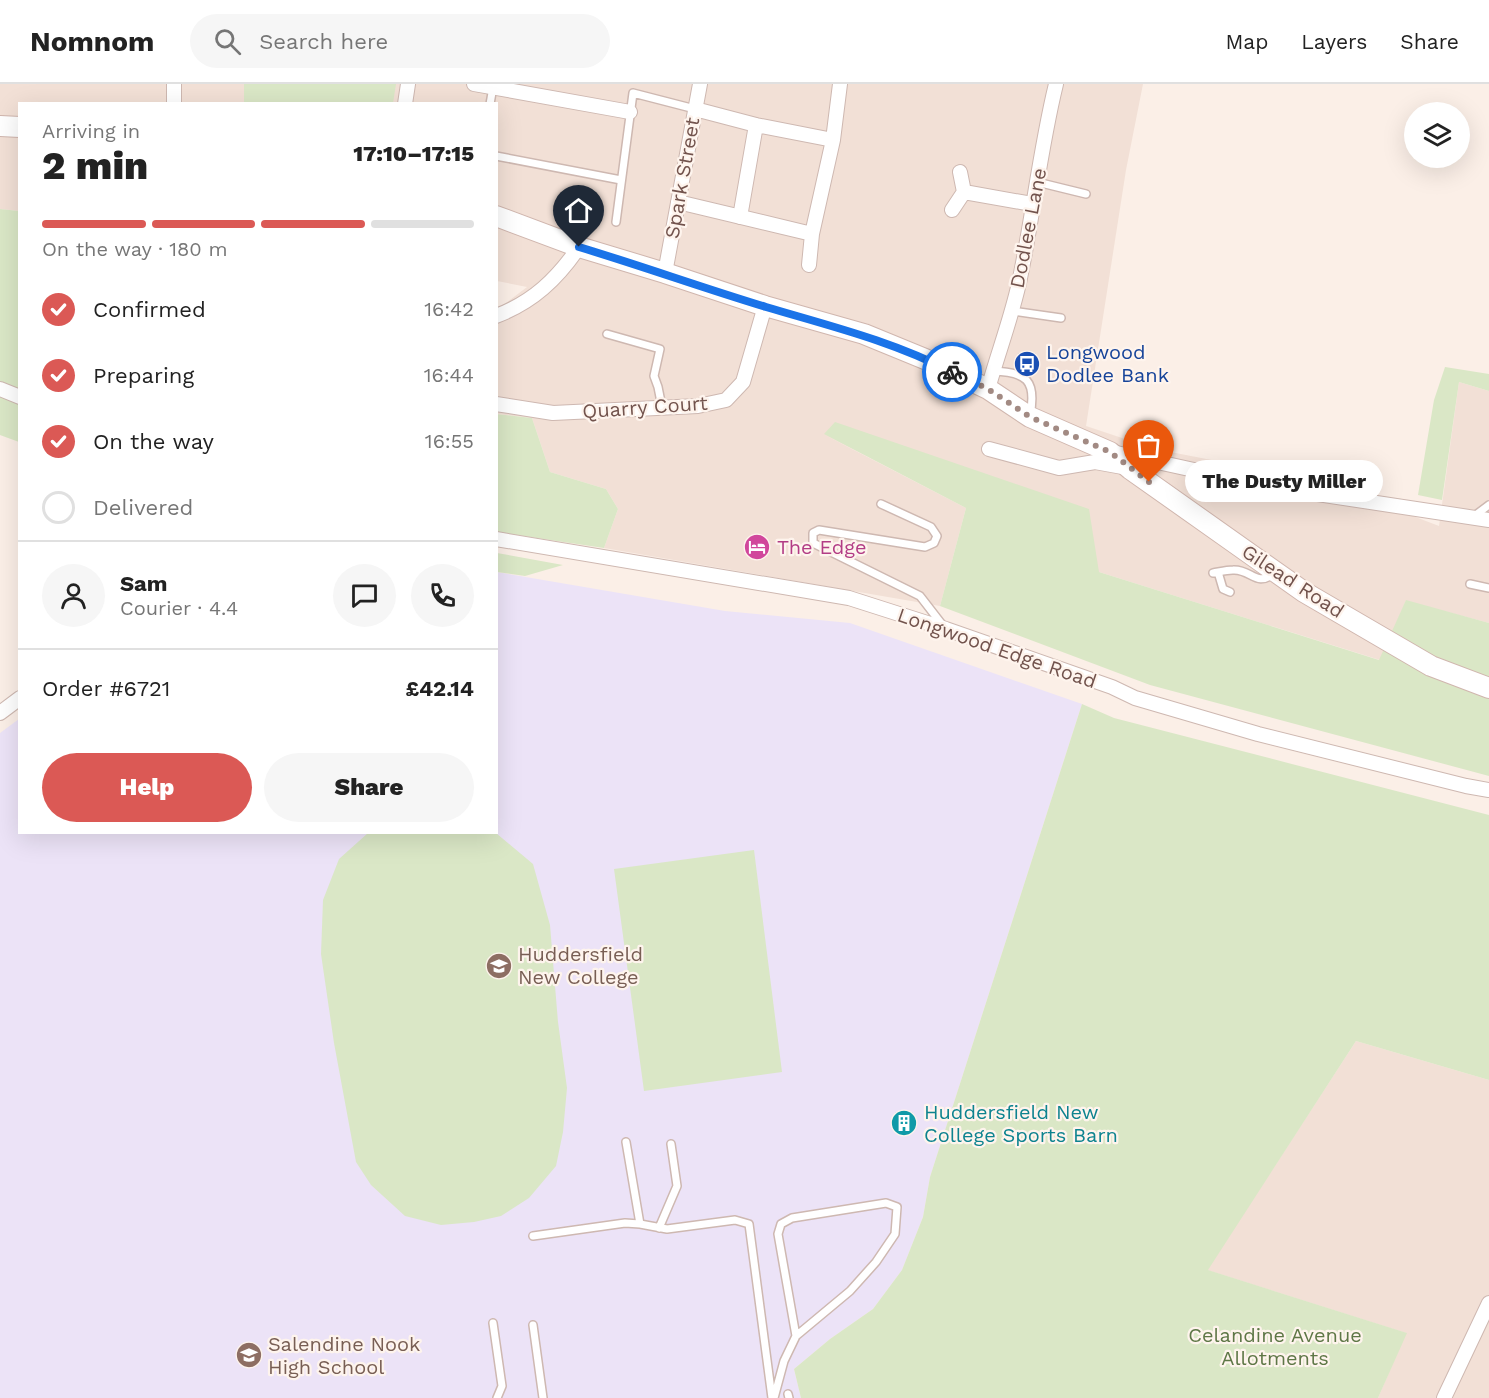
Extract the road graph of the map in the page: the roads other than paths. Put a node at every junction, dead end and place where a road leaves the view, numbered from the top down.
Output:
1 (174, 84) edge
2 (408, 84) edge
3 (474, 84) edge
4 (700, 84) edge
5 (840, 84) edge
6 (1056, 84) edge
7 (493, 87) junction
8 (174, 102) edge
9 (405, 102) edge
10 (490, 102) edge
11 (695, 109) junction
12 (630, 112) junction
13 (756, 125) junction
14 (0, 126) edge
15 (18, 127) edge
16 (833, 140) junction
17 (498, 156) edge
18 (960, 172) dead end
19 (621, 180) junction
20 (1037, 182) junction
21 (964, 192) junction
22 (1086, 195) dead end
23 (678, 202) junction
24 (1032, 204) junction
25 (952, 210) dead end
26 (498, 217) edge
27 (740, 217) junction
28 (616, 222) dead end
29 (812, 234) junction
30 (579, 247) junction
31 (809, 265) dead end
32 (665, 273) junction
33 (765, 306) junction
34 (1012, 311) junction
35 (498, 315) edge
36 (1061, 318) dead end
37 (607, 334) dead end
38 (991, 380) junction
39 (0, 389) edge
40 (18, 397) edge
41 (498, 404) edge
42 (662, 407) junction
43 (1030, 417) junction
44 (989, 449) dead end
45 (1110, 452) junction
46 (1130, 469) junction
47 (881, 504) dead end
48 (1489, 505) edge
49 (1473, 517) junction
50 (1489, 520) edge
51 (498, 539) edge
52 (1276, 572) junction
53 (1470, 584) dead end
54 (1489, 588) edge
55 (1230, 592) dead end
56 (946, 629) junction
57 (1489, 688) edge
58 (18, 700) edge
59 (0, 713) edge
60 (1489, 790) edge
61 (627, 1142) dead end
62 (671, 1144) dead end
63 (640, 1224) junction
64 (659, 1228) junction
65 (533, 1236) dead end
66 (1489, 1303) edge
67 (493, 1323) dead end
68 (533, 1325) dead end
69 (796, 1336) junction
70 (497, 1398) edge
71 (543, 1398) edge
72 (773, 1398) edge
73 (1444, 1398) edge

1 - 8 street
2 - 9 street
3 - 7 street
4 - 11 street, Spark Street
5 - 16 street
6 - 20 street, Dodlee Lane
7 - 10 lane
7 - 12 street
11 - 12 lane
11 - 13 street
11 - 23 street, Spark Street
12 - 19 lane
13 - 16 street
13 - 27 street
14 - 15 street
16 - 29 street
17 - 19 lane
18 - 21 street
19 - 28 lane
20 - 22 lane
20 - 24 street, Dodlee Lane
21 - 24 street
21 - 25 street
23 - 27 street
23 - 32 street, Spark Street
24 - 34 street, Dodlee Lane
26 - 30 street, Gilead Road
27 - 29 street
29 - 31 street
30 - 32 street, Gilead Road
30 - 35 street
32 - 33 street, Gilead Road
33 - 38 street, Gilead Road
33 - 42 street, Quarry Court
34 - 36 lane
34 - 38 street, Dodlee Lane
37 - 42 lane
38 - 43 street, Gilead Road
38 - 43 lane
39 - 40 street
41 - 42 street, Quarry Court
43 - 45 street, Gilead Road
44 - 46 street
45 - 46 street, Gilead Road
45 - 49 street
46 - 52 street, Gilead Road
47 - 56 lane
48 - 49 lane
49 - 50 street
51 - 56 street, Longwood Edge Road
52 - 55 lane
52 - 57 street, Gilead Road
53 - 54 lane
56 - 60 street, Longwood Edge Road
58 - 59 street
61 - 63 lane
62 - 64 lane
63 - 64 lane
63 - 65 lane
64 - 72 lane
66 - 73 street
67 - 70 lane
68 - 71 lane
69 - 69 lane
69 - 72 lane

